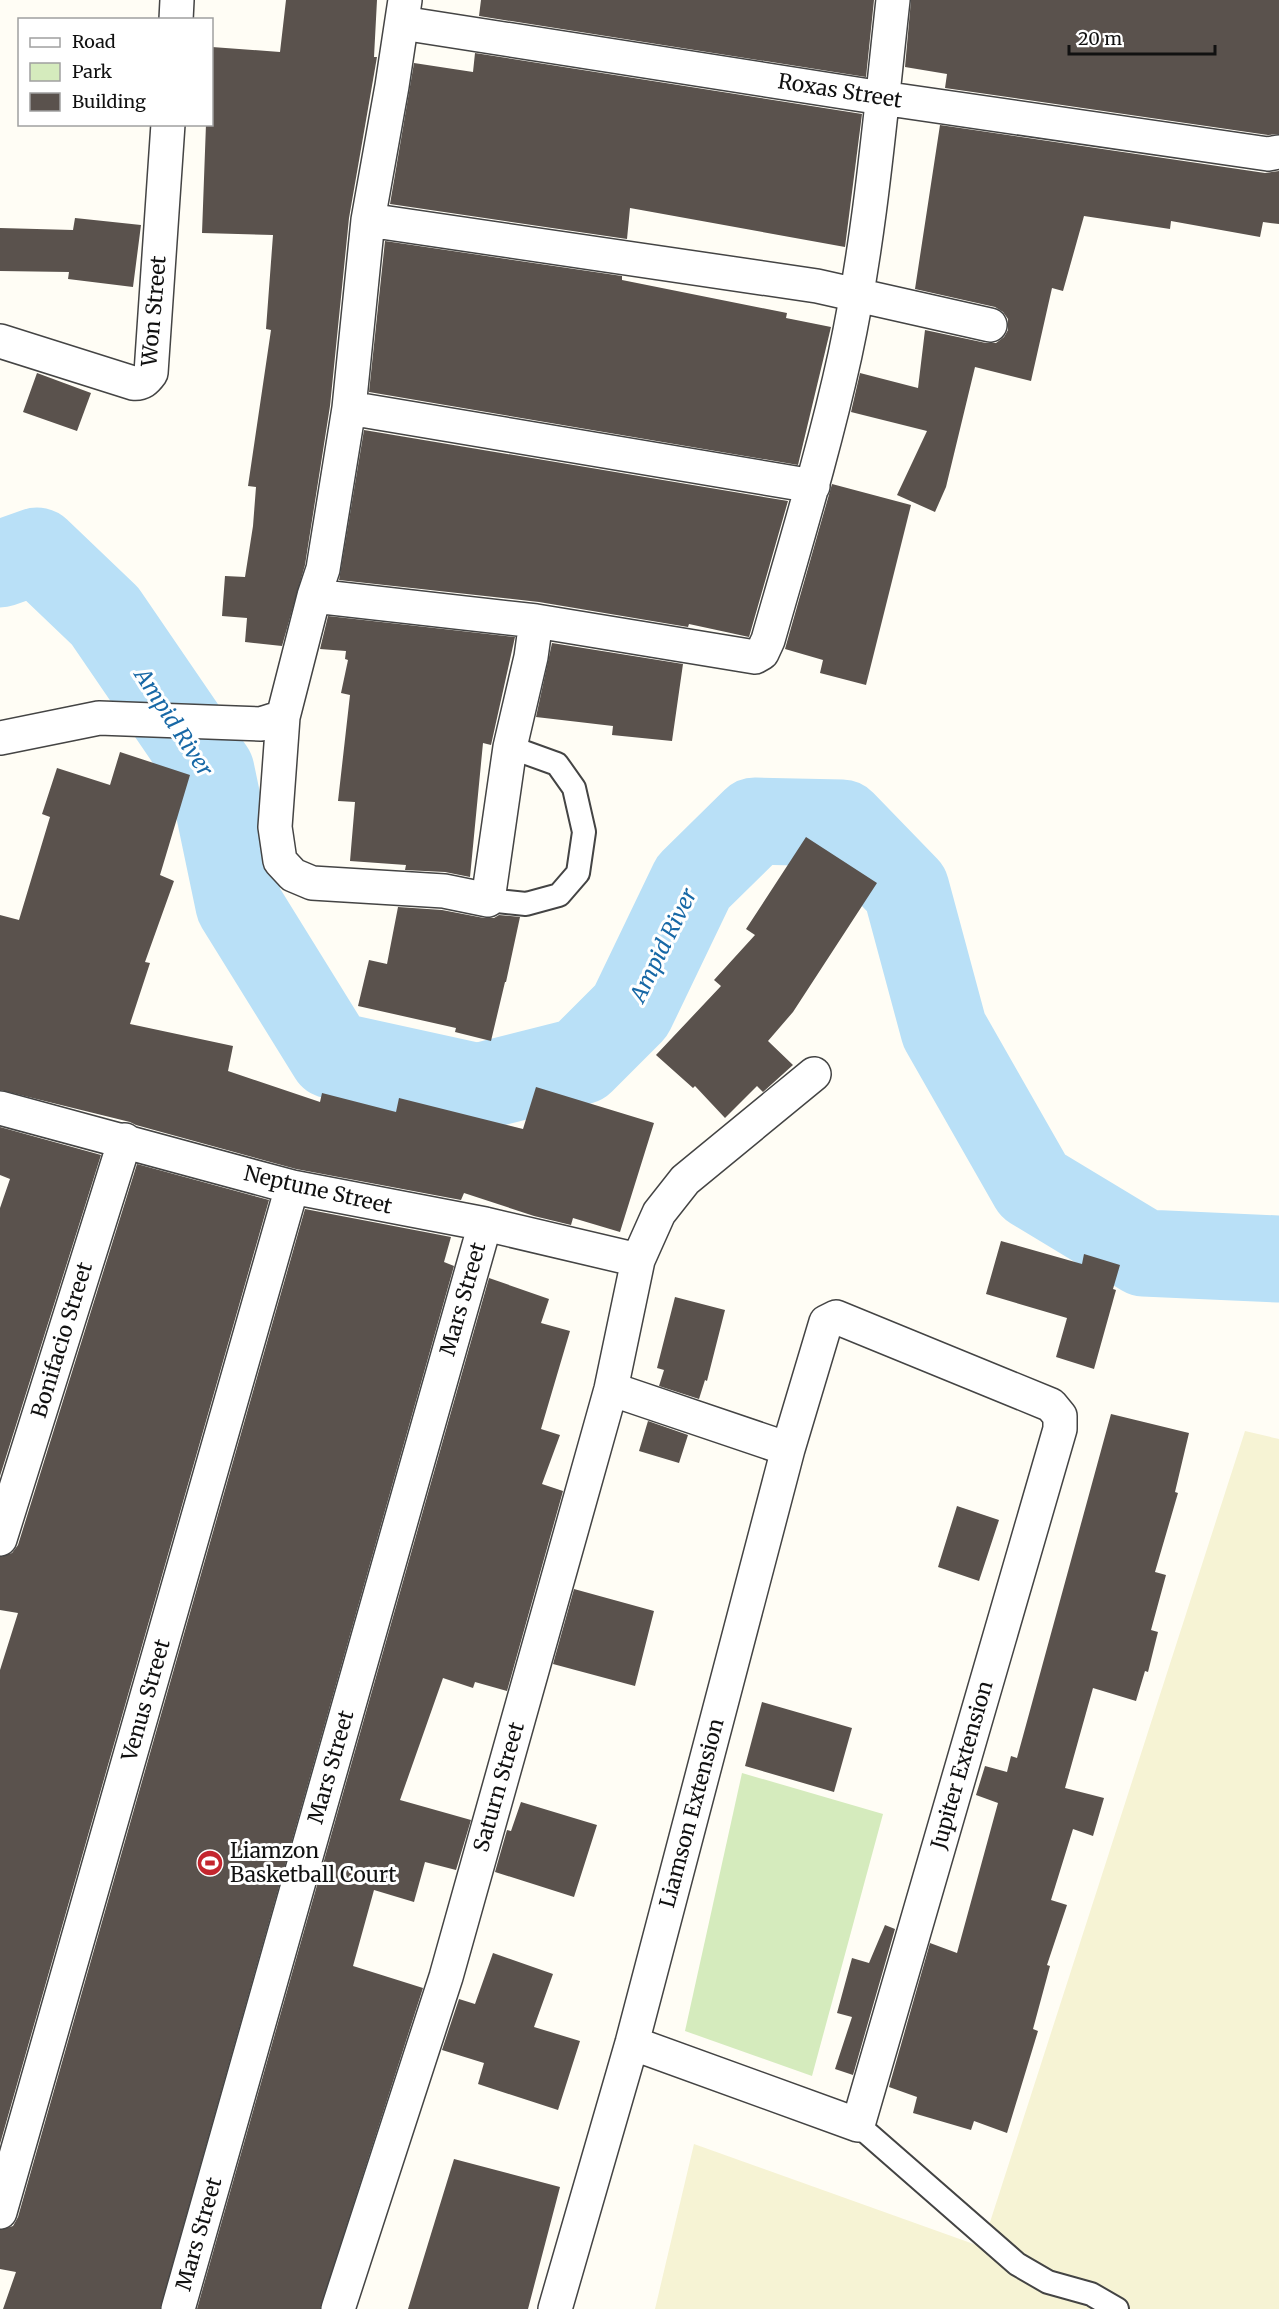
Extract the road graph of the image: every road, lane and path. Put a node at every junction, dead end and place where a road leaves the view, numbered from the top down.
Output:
1 (177, 0) edge
2 (893, 0) edge
3 (404, 12) edge
4 (176, 18) edge
5 (882, 98) junction
6 (168, 126) edge
7 (1279, 152) edge
8 (368, 220) junction
9 (856, 296) junction
10 (990, 325) dead end
11 (0, 341) edge
12 (349, 408) junction
13 (813, 486) junction
14 (314, 596) junction
15 (536, 621) junction
16 (283, 717) junction
17 (0, 738) edge
18 (510, 747) junction
19 (488, 900) junction
20 (814, 1074) dead end
21 (0, 1108) edge
22 (125, 1140) junction
23 (292, 1187) junction
24 (484, 1224) junction
25 (638, 1260) junction
26 (830, 1319) joint
27 (611, 1389) junction
28 (788, 1449) junction
29 (0, 1539) edge
30 (632, 2043) junction
31 (858, 2126) junction
32 (0, 2212) edge
33 (178, 2309) edge
34 (338, 2309) edge
35 (555, 2309) edge
36 (1117, 2309) edge

1 - 4 street
2 - 5 street
3 - 5 street, Roxas Street
3 - 8 street
5 - 7 street, Roxas Street
5 - 9 street
6 - 11 street, Won Street
8 - 9 street
8 - 12 street
9 - 10 street
9 - 13 street
12 - 13 street
12 - 14 street
13 - 15 street
14 - 15 street
14 - 16 street
15 - 18 street
16 - 17 street
16 - 19 street
18 - 19 street
18 - 19 lane
20 - 25 street, Saturn Street
21 - 22 street, Neptune Street
22 - 23 street, Neptune Street
22 - 29 street, Bonifacio Street
23 - 24 street, Neptune Street
23 - 32 street, Venus Street
24 - 25 street, Neptune Street
24 - 33 street, Mars Street
25 - 27 street, Saturn Street
26 - 28 street, Liamson Extension
26 - 31 street, Jupiter Extension
27 - 28 street
27 - 34 street, Saturn Street
28 - 30 street, Liamson Extension
30 - 31 street
30 - 35 street, Liamson Extension
31 - 36 lane

